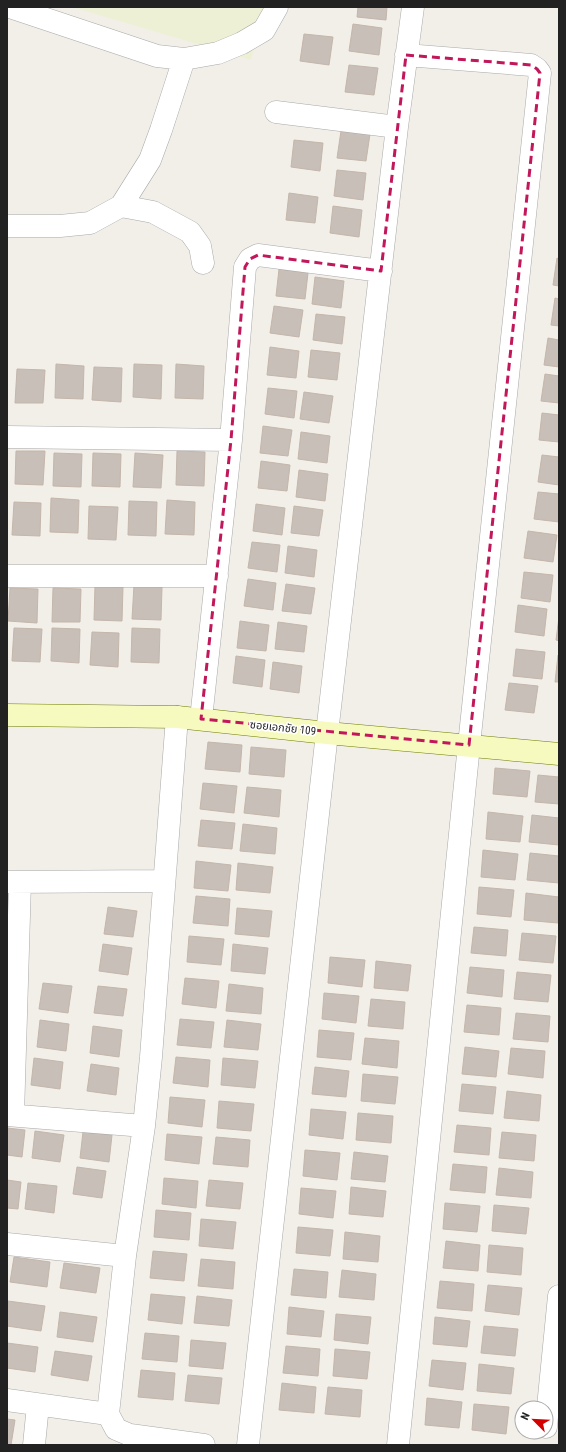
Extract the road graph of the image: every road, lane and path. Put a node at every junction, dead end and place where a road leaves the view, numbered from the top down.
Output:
1 (10, 7) edge
2 (277, 7) edge
3 (413, 7) edge
4 (406, 54) junction
5 (184, 59) junction
6 (276, 112) dead end
7 (397, 127) junction
8 (121, 206) junction
9 (7, 226) edge
10 (203, 263) dead end
11 (381, 272) junction
12 (7, 437) edge
13 (231, 440) junction
14 (7, 576) edge
15 (217, 576) junction
16 (7, 715) edge
17 (177, 717) junction
18 (201, 719) junction
19 (326, 733) junction
20 (469, 745) junction
21 (559, 754) edge
22 (164, 881) junction
23 (13, 882) edge
24 (10, 1115) edge
25 (144, 1126) junction
26 (7, 1244) edge
27 (125, 1256) junction
28 (559, 1296) edge
29 (7, 1400) edge
30 (549, 1400) edge
31 (38, 1405) junction
32 (108, 1414) junction
33 (34, 1445) edge
34 (199, 1445) edge
35 (248, 1445) edge
36 (398, 1445) edge

1 - 5 street
2 - 5 street
3 - 4 street
4 - 7 street
4 - 20 street
5 - 8 street
6 - 7 street
7 - 11 street
8 - 9 street
8 - 10 street
11 - 13 street
11 - 19 street
12 - 13 street
13 - 15 street
14 - 15 street
15 - 18 street
16 - 17 street, ซอยเอกชัย 109
17 - 18 street, ซอยเอกชัย 109
17 - 22 street
18 - 19 street, ซอยเอกชัย 109
19 - 20 street, ซอยเอกชัย 109
19 - 35 street
20 - 21 street, ซอยเอกชัย 109
20 - 36 street
22 - 23 street
22 - 25 street
23 - 24 street
24 - 25 street
25 - 27 street
26 - 27 street
27 - 32 street
28 - 30 street
29 - 31 street
31 - 32 street
31 - 33 street
32 - 34 street

